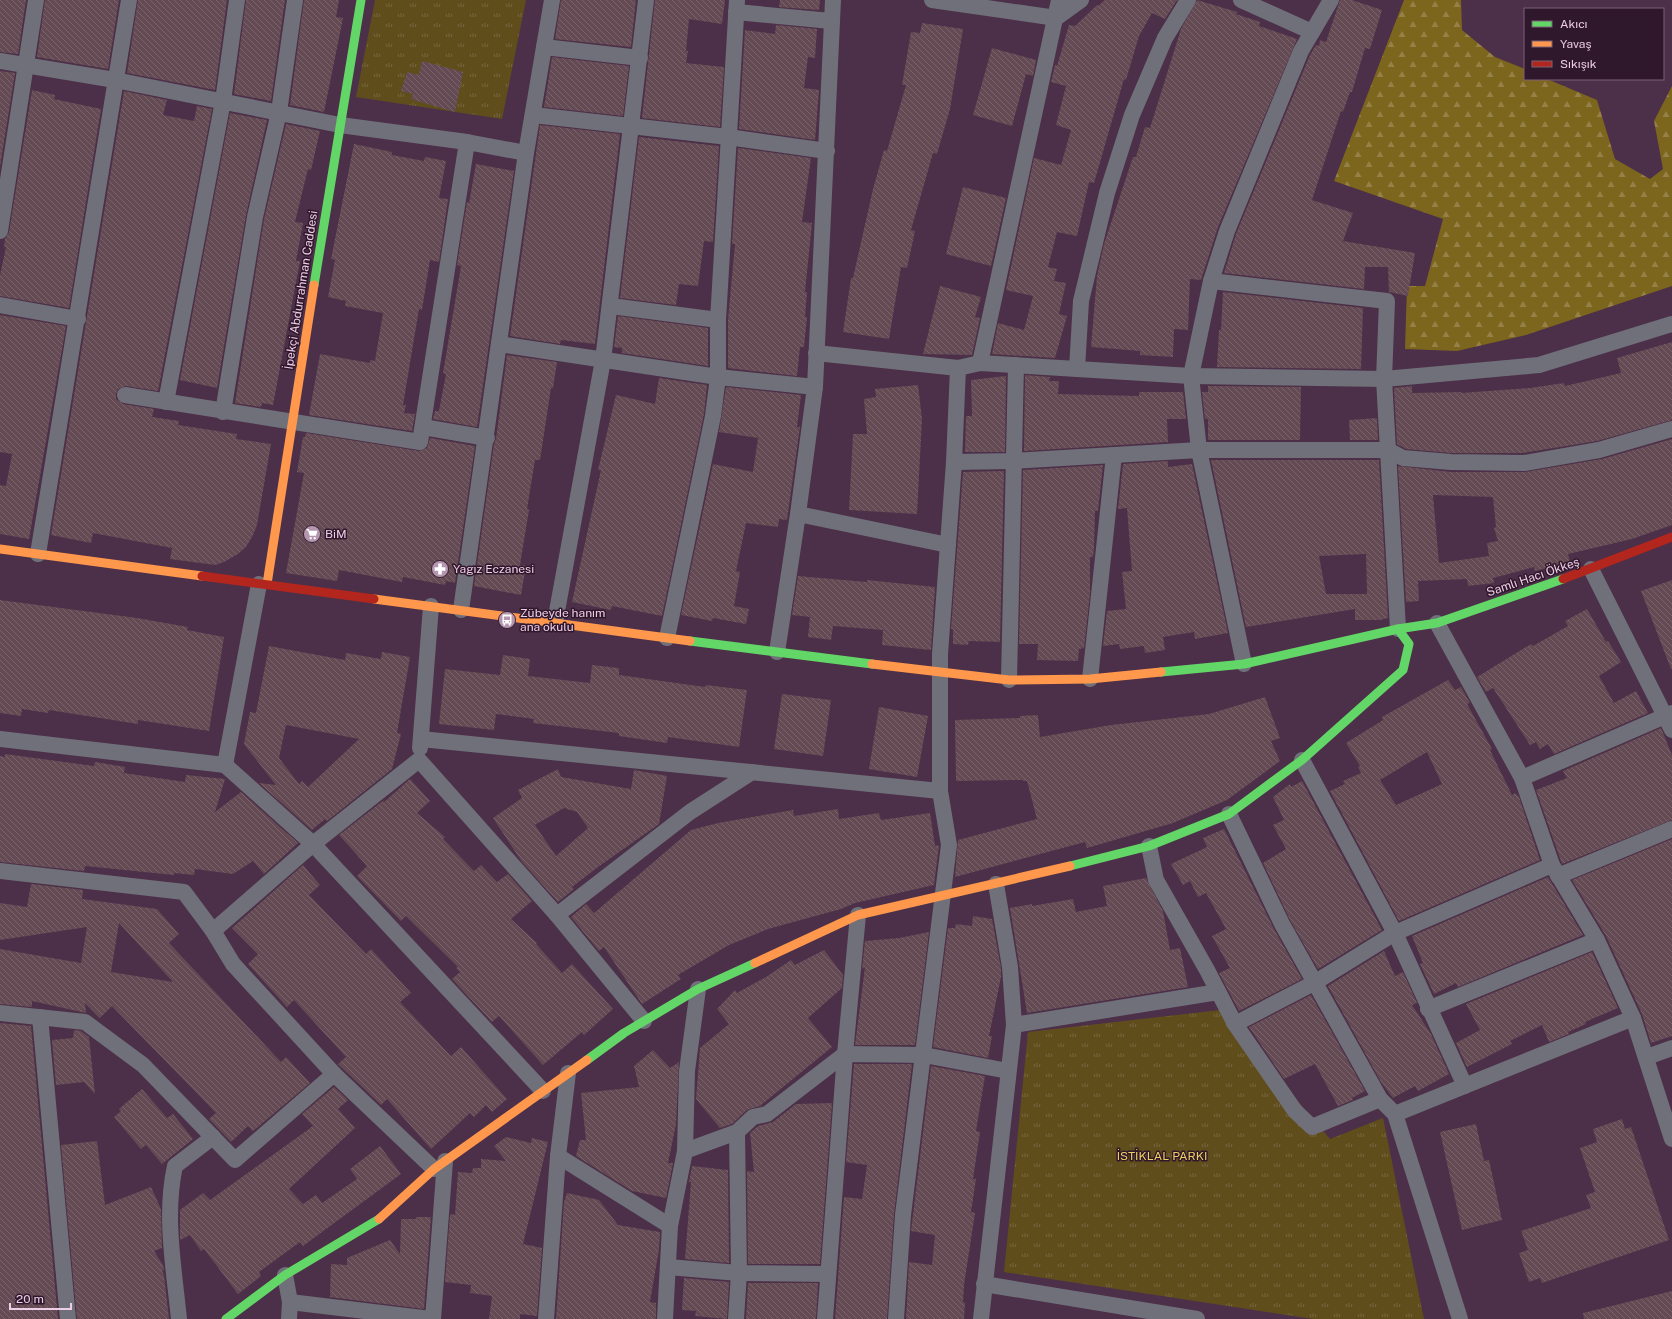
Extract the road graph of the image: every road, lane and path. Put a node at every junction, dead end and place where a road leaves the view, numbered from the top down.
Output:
1 (36, 0) edge
2 (129, 0) edge
3 (237, 0) edge
4 (295, 0) edge
5 (361, 0) edge
6 (552, 0) edge
7 (646, 0) edge
8 (833, 0) edge
9 (932, 0) edge
10 (1059, 0) edge
11 (1081, 0) edge
12 (1188, 0) edge
13 (1331, 0) edge
14 (953, 1) edge
15 (1247, 1) edge
16 (737, 6) edge
17 (1056, 18) junction
18 (831, 21) junction
19 (1312, 32) junction
20 (544, 46) junction
21 (640, 58) junction
22 (0, 61) edge
23 (26, 65) junction
24 (115, 80) junction
25 (222, 101) junction
26 (278, 112) junction
27 (533, 115) junction
28 (340, 125) junction
29 (631, 126) junction
30 (728, 137) junction
31 (467, 142) junction
32 (827, 151) junction
33 (526, 154) junction
34 (0, 231) edge
35 (1211, 281) junction
36 (0, 305) edge
37 (611, 306) junction
38 (78, 319) junction
39 (718, 320) junction
40 (1672, 324) edge
41 (499, 344) junction
42 (816, 353) junction
43 (604, 360) junction
44 (980, 363) junction
45 (1016, 365) junction
46 (958, 368) junction
47 (1077, 369) junction
48 (1191, 376) junction
49 (718, 377) junction
50 (1384, 379) junction
51 (816, 387) junction
52 (125, 396) dead end
53 (166, 402) junction
54 (223, 412) junction
55 (292, 422) junction
56 (423, 427) junction
57 (1672, 429) edge
58 (486, 438) junction
59 (1199, 450) junction
60 (1388, 450) junction
61 (1114, 455) junction
62 (1013, 461) junction
63 (954, 462) junction
64 (798, 514) junction
65 (1672, 537) edge
66 (948, 545) junction
67 (0, 549) edge
68 (38, 554) junction
69 (1591, 569) junction
70 (263, 584) junction
71 (431, 606) junction
72 (461, 610) junction
73 (555, 622) junction
74 (1437, 623) junction
75 (1398, 629) junction
76 (667, 638) junction
77 (777, 652) junction
78 (1244, 664) junction
79 (941, 673) junction
80 (1090, 679) junction
81 (1009, 680) junction
82 (1669, 714) edge
83 (1672, 730) edge
84 (0, 739) edge
85 (421, 739) junction
86 (419, 760) junction
87 (1302, 760) junction
88 (224, 765) junction
89 (752, 772) junction
90 (1522, 778) junction
91 (940, 791) junction
92 (1229, 814) junction
93 (1672, 829) edge
94 (313, 844) junction
95 (1149, 846) junction
96 (0, 870) edge
97 (1555, 871) junction
98 (996, 884) junction
99 (943, 896) junction
100 (557, 915) junction
101 (858, 915) junction
102 (213, 931) junction
103 (1395, 933) junction
104 (1597, 940) junction
105 (1314, 984) junction
106 (698, 989) junction
107 (1218, 992) junction
108 (1428, 1009) junction
109 (0, 1013) edge
110 (40, 1017) junction
111 (1633, 1018) junction
112 (644, 1021) junction
113 (1014, 1024) junction
114 (1235, 1024) junction
115 (1672, 1048) edge
116 (845, 1054) junction
117 (924, 1055) junction
118 (1647, 1057) junction
119 (1008, 1071) junction
120 (568, 1073) junction
121 (334, 1074) junction
122 (1465, 1086) junction
123 (543, 1091) junction
124 (1380, 1099) junction
125 (1395, 1114) junction
126 (737, 1132) junction
127 (213, 1137) junction
128 (1672, 1139) edge
129 (685, 1151) junction
130 (558, 1156) junction
131 (439, 1165) junction
132 (670, 1226) junction
133 (668, 1267) junction
134 (738, 1272) junction
135 (828, 1274) junction
136 (285, 1275) junction
137 (984, 1284) junction
138 (290, 1302) junction
139 (68, 1319) edge
140 (179, 1319) edge
141 (226, 1319) edge
142 (289, 1319) edge
143 (432, 1319) edge
144 (546, 1319) edge
145 (664, 1319) edge
146 (736, 1319) edge
147 (825, 1319) edge
148 (896, 1319) edge
149 (981, 1319) edge
150 (1197, 1319) edge
151 (1460, 1319) edge

1 - 23 street
2 - 24 street
3 - 25 street
4 - 26 street
5 - 28 street, İpekçi Abdurrahman Caddesi
6 - 20 street
7 - 21 street
8 - 18 street
9 - 14 street
10 - 17 street
11 - 17 street
12 - 47 street
13 - 19 street
14 - 17 street
15 - 19 street
16 - 18 street
16 - 30 street
17 - 44 street
18 - 32 street
19 - 35 street
20 - 21 street
20 - 27 street
21 - 29 street
22 - 23 street
23 - 24 street
23 - 34 street
24 - 25 street
24 - 38 street
25 - 26 street
25 - 53 street
26 - 28 street
26 - 54 street
27 - 29 street
27 - 33 street
28 - 31 street
28 - 55 street, İpekçi Abdurrahman Caddesi
29 - 30 street
29 - 37 street
30 - 32 street
30 - 39 street
31 - 33 street
31 - 56 street
32 - 42 street
33 - 41 street
35 - 48 street
35 - 50 street
36 - 38 street
37 - 39 street
37 - 43 street
38 - 68 street
39 - 49 street
40 - 50 street
41 - 43 street
41 - 58 street
42 - 46 street
42 - 51 street
43 - 49 street
43 - 73 street
44 - 45 street
44 - 46 street
45 - 47 street
45 - 62 street
46 - 63 street
47 - 48 street
48 - 50 street
48 - 59 street
49 - 51 street
49 - 76 street
50 - 60 street
51 - 64 street
52 - 53 street
53 - 54 street
54 - 55 street
55 - 56 street
55 - 70 street, İpekçi Abdurrahman Caddesi
56 - 58 street
57 - 60 street
58 - 72 street
59 - 60 street
59 - 61 street
59 - 78 street
60 - 75 street
61 - 62 street
61 - 80 street
62 - 63 street
62 - 81 street
63 - 66 street
64 - 66 street
64 - 77 street
65 - 69 street, Samlı Hacı Ökkeş
66 - 79 street
67 - 68 street, Samlı Hacı Ökkeş
68 - 70 street, Samlı Hacı Ökkeş
69 - 74 street, Samlı Hacı Ökkeş
69 - 82 street
70 - 71 street, Samlı Hacı Ökkeş
70 - 88 street
71 - 72 street, Samlı Hacı Ökkeş
71 - 85 street
72 - 73 street, Samlı Hacı Ökkeş
73 - 76 street, Samlı Hacı Ökkeş
74 - 75 street, Samlı Hacı Ökkeş
74 - 90 street
75 - 78 street, Samlı Hacı Ökkeş
75 - 87 street
76 - 77 street, Samlı Hacı Ökkeş
77 - 79 street, Samlı Hacı Ökkeş
78 - 80 street, Samlı Hacı Ökkeş
79 - 81 street, Samlı Hacı Ökkeş
79 - 91 street
80 - 81 street, Samlı Hacı Ökkeş
82 - 83 street
82 - 90 street
84 - 88 street
85 - 86 street
85 - 89 street
86 - 94 street
86 - 100 street
87 - 92 street
87 - 103 street
88 - 94 street
89 - 91 street
89 - 100 street
90 - 97 street
91 - 99 street
92 - 95 street
92 - 105 street
93 - 97 street
94 - 102 street
94 - 123 street
95 - 98 street
95 - 107 street
96 - 102 street
97 - 103 street
97 - 104 street
98 - 99 street
98 - 113 street
99 - 101 street
99 - 117 street
100 - 112 street
101 - 106 street
101 - 116 street
102 - 121 street
103 - 105 street
103 - 108 street
104 - 108 street
104 - 111 street
105 - 114 street
105 - 124 street
106 - 112 street
106 - 129 street
107 - 113 street
107 - 114 street
108 - 122 street
109 - 110 street
110 - 127 street
110 - 139 street
111 - 118 street
111 - 122 street
112 - 120 street
113 - 119 street
114 - 124 street
115 - 118 street
116 - 117 street
116 - 126 street
116 - 135 street
117 - 119 street
117 - 148 street
118 - 128 street
119 - 137 street
120 - 123 street
120 - 130 street
121 - 127 street
121 - 131 street
122 - 125 street
123 - 131 street
124 - 125 street
125 - 151 street
126 - 129 street
126 - 134 street
127 - 140 street
129 - 132 street
130 - 132 street
130 - 144 street
131 - 136 street
131 - 143 street
132 - 133 street
133 - 134 street
133 - 145 street
134 - 135 street
134 - 146 street
135 - 147 street
136 - 138 street
136 - 141 street
137 - 149 street
137 - 150 street
138 - 142 street
138 - 143 street

